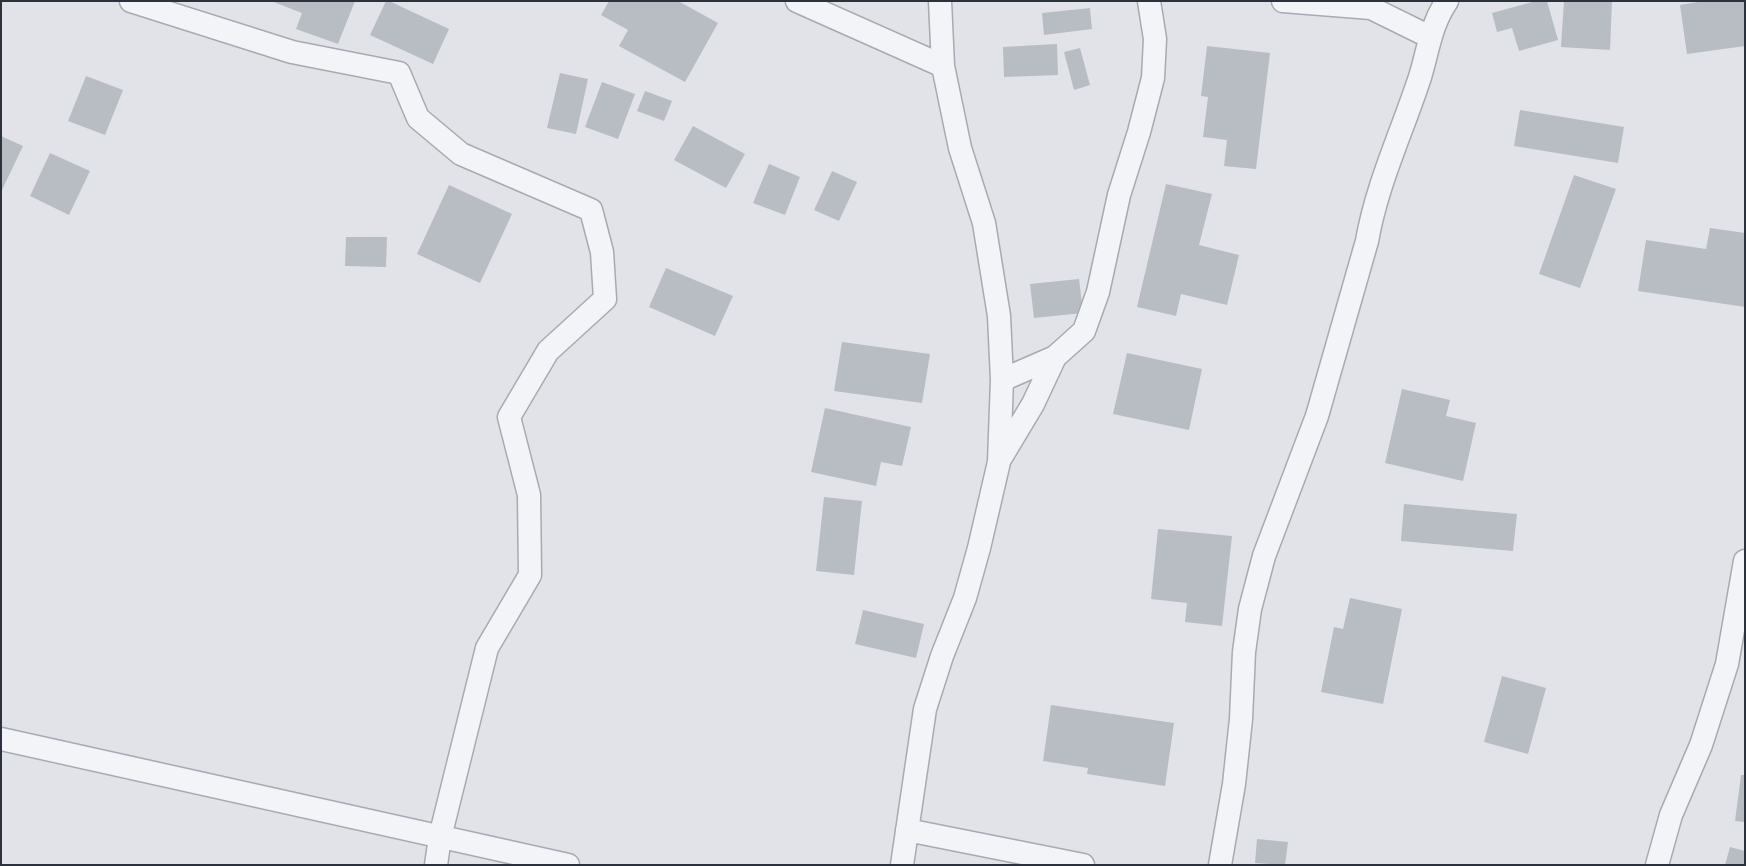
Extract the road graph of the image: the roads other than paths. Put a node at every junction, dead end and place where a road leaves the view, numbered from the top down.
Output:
1 (131, 1) edge
2 (797, 1) edge
3 (940, 1) edge
4 (1150, 1) edge
5 (1283, 1) edge
6 (1447, 1) edge
7 (1430, 37) junction
8 (943, 66) junction
9 (1055, 357) junction
10 (1002, 380) junction
11 (999, 462) junction
12 (1745, 561) edge
13 (1, 740) edge
14 (907, 830) junction
15 (440, 837) junction
16 (436, 865) edge
17 (568, 865) edge
18 (902, 865) edge
19 (1083, 865) edge
20 (1220, 865) edge
21 (1657, 865) edge

1 - 15 street
2 - 8 street
3 - 8 street
4 - 9 street
5 - 7 street
6 - 7 street
7 - 20 street
8 - 10 street
9 - 10 street
9 - 11 street
10 - 11 street
11 - 14 street
12 - 21 street
13 - 15 street
14 - 18 street
14 - 19 street
15 - 16 street
15 - 17 street

